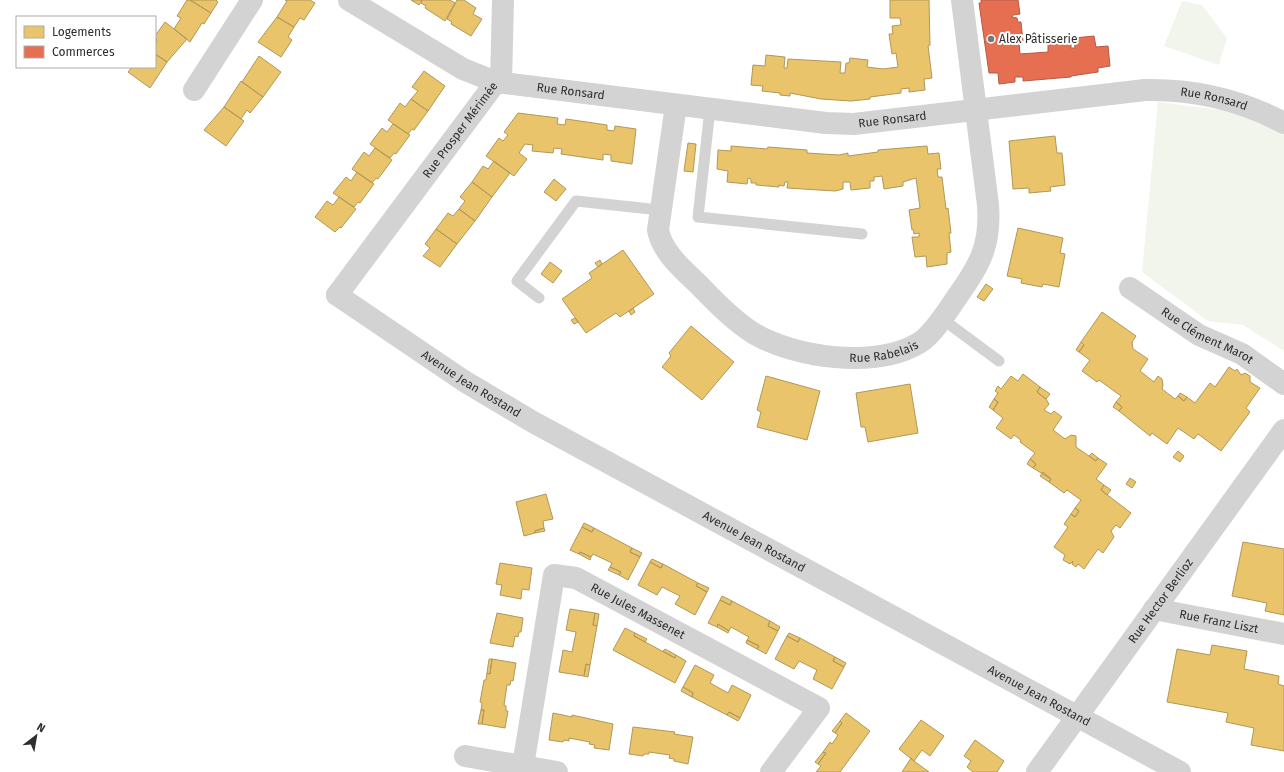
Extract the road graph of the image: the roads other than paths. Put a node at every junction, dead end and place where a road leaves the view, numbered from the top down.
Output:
1 (252, 0) edge
2 (348, 0) edge
3 (503, 0) edge
4 (962, 0) edge
5 (499, 83) junction
6 (194, 90) dead end
7 (676, 104) junction
8 (710, 108) junction
9 (976, 109) junction
10 (1284, 123) edge
11 (660, 210) junction
12 (862, 234) dead end
13 (1130, 288) dead end
14 (337, 295) joint
15 (539, 298) dead end
16 (941, 318) junction
17 (999, 361) dead end
18 (1284, 384) edge
19 (1284, 430) edge
20 (1154, 609) junction
21 (1284, 634) edge
22 (1077, 715) junction
23 (465, 756) dead end
24 (522, 769) edge
25 (557, 772) edge
26 (772, 772) edge
27 (1037, 772) edge
28 (1180, 772) edge

1 - 6 street
2 - 5 street, Rue Prosper Mérimée
3 - 5 street
4 - 9 street, Rue Rabelais
5 - 7 street, Rue Ronsard
5 - 14 street, Rue Prosper Mérimée
7 - 8 street, Rue Ronsard
7 - 11 street, Rue Rabelais
8 - 9 street, Rue Ronsard
8 - 12 lane
9 - 10 street, Rue Ronsard
9 - 16 street, Rue Rabelais
11 - 15 lane
11 - 16 street, Rue Rabelais
13 - 18 street, Rue Clément Marot
14 - 22 street, Avenue Jean Rostand
16 - 17 lane
19 - 20 street, Rue Hector Berlioz
20 - 21 street, Rue Franz Liszt
20 - 22 street, Rue Hector Berlioz
22 - 27 street, Rue Hector Berlioz
22 - 28 street, Avenue Jean Rostand
23 - 24 street
24 - 25 street
24 - 26 street, Rue Jules Massenet

